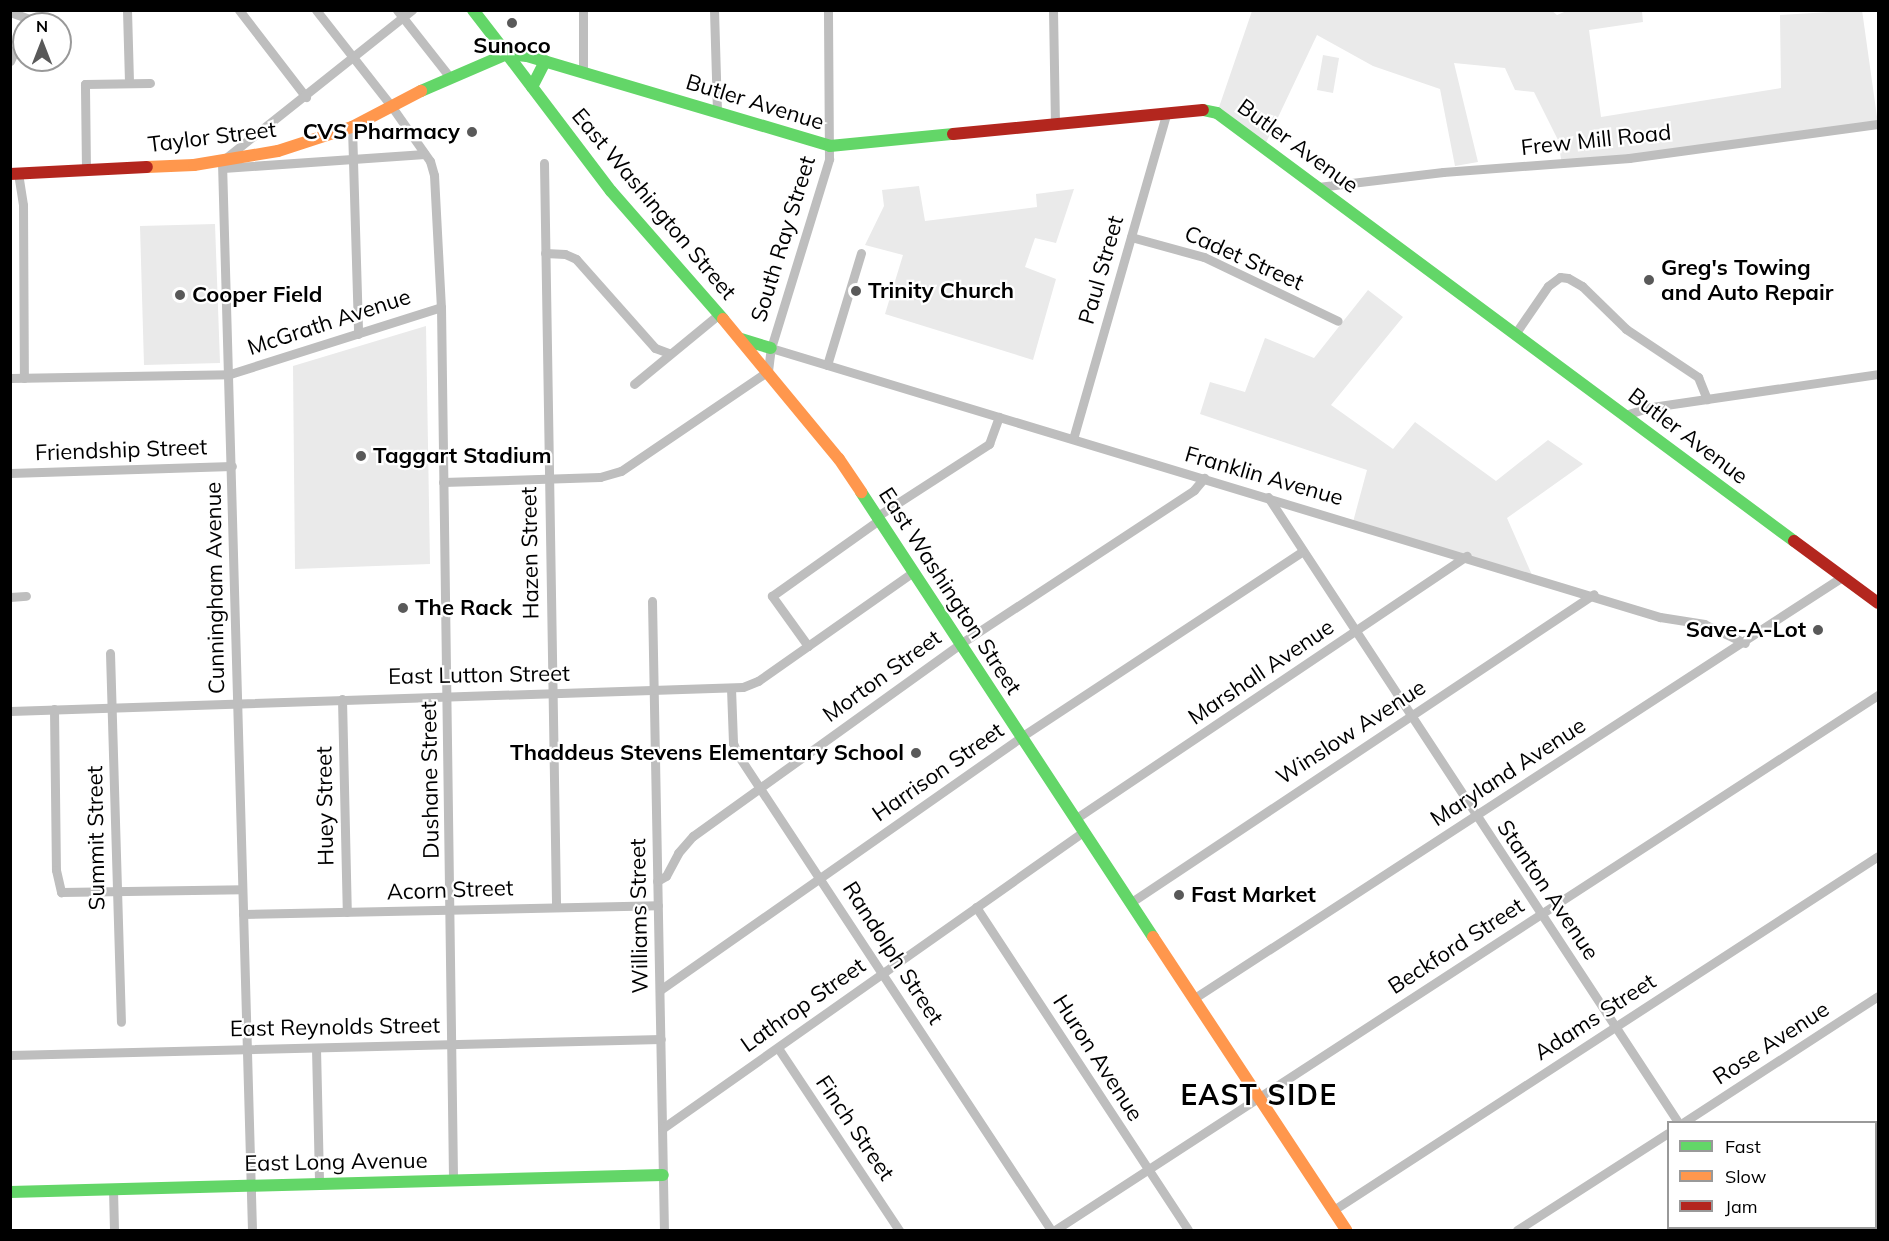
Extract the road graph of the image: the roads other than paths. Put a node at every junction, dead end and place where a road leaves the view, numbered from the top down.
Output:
1 (127, 10) edge
2 (239, 10) edge
3 (316, 10) edge
4 (412, 10) edge
5 (583, 10) edge
6 (714, 10) edge
7 (828, 10) edge
8 (1053, 10) edge
9 (477, 13) edge
10 (400, 14) edge
11 (507, 54) junction
12 (354, 59) junction
13 (545, 61) junction
14 (583, 72) junction
15 (448, 76) junction
16 (129, 83) junction
17 (150, 83) dead end
18 (532, 87) junction
19 (306, 97) junction
20 (392, 107) junction
21 (717, 112) junction
22 (1167, 112) junction
23 (1878, 124) edge
24 (1055, 125) junction
25 (352, 127) junction
26 (830, 146) junction
27 (425, 154) junction
28 (352, 162) junction
29 (544, 163) dead end
30 (223, 165) junction
31 (86, 170) junction
32 (14, 173) edge
33 (1318, 187) junction
34 (1131, 237) junction
35 (545, 253) junction
36 (861, 253) dead end
37 (441, 307) junction
38 (718, 315) junction
39 (1338, 321) dead end
40 (358, 334) junction
41 (1515, 334) junction
42 (739, 338) junction
43 (771, 348) junction
44 (669, 353) junction
45 (827, 364) junction
46 (768, 371) junction
47 (230, 374) junction
48 (1878, 374) edge
49 (10, 378) edge
50 (24, 378) junction
51 (634, 384) dead end
52 (1707, 399) junction
53 (1625, 415) junction
54 (999, 417) junction
55 (1073, 439) junction
56 (232, 466) junction
57 (10, 472) edge
58 (1204, 478) junction
59 (547, 479) junction
60 (443, 482) junction
61 (1268, 497) junction
62 (877, 518) junction
63 (1302, 552) junction
64 (1467, 556) junction
65 (912, 572) junction
66 (1842, 577) junction
67 (1594, 594) junction
68 (26, 596) dead end
69 (10, 597) edge
70 (652, 601) dead end
71 (1878, 603) edge
72 (1355, 633) junction
73 (1745, 643) junction
74 (960, 644) junction
75 (808, 646) junction
76 (110, 653) dead end
77 (731, 688) junction
78 (653, 691) junction
79 (552, 693) junction
80 (1878, 695) edge
81 (448, 696) junction
82 (342, 699) junction
83 (238, 702) junction
84 (111, 707) junction
85 (54, 710) junction
86 (10, 711) edge
87 (1410, 717) junction
88 (1021, 737) junction
89 (760, 787) junction
90 (1475, 816) junction
91 (1075, 819) junction
92 (1083, 832) junction
93 (1878, 856) edge
94 (821, 878) junction
95 (657, 881) junction
96 (242, 889) junction
97 (117, 891) junction
98 (1130, 903) junction
99 (658, 905) junction
100 (556, 906) junction
101 (976, 908) junction
102 (450, 909) junction
103 (347, 912) junction
104 (243, 914) junction
105 (1540, 915) junction
106 (883, 972) junction
107 (660, 990) junction
108 (1878, 996) edge
109 (1193, 999) junction
110 (121, 1022) dead end
111 (1615, 1027) junction
112 (661, 1039) junction
113 (452, 1044) junction
114 (316, 1048) junction
115 (778, 1048) junction
116 (246, 1049) junction
117 (10, 1055) edge
118 (1258, 1098) junction
119 (1676, 1121) edge
120 (1686, 1121) edge
121 (663, 1128) junction
122 (1667, 1134) edge
123 (1148, 1169) junction
124 (663, 1175) junction
125 (453, 1180) junction
126 (319, 1184) junction
127 (249, 1186) junction
128 (113, 1189) junction
129 (10, 1192) edge
130 (1332, 1210) junction
131 (114, 1230) edge
132 (252, 1230) edge
133 (664, 1230) edge
134 (899, 1230) edge
135 (1053, 1230) edge
136 (1188, 1230) edge
137 (1346, 1230) edge
138 (1516, 1230) edge

1 - 16 street
2 - 19 street
3 - 12 street, Dushane Street
4 - 10 street
5 - 14 street
6 - 21 street
7 - 26 street, South Ray Street
8 - 24 street
9 - 11 main road, East Washington Street
10 - 12 street
10 - 15 street
11 - 13 main road, Butler Avenue
11 - 15 main road, Taylor Street
11 - 18 main road, East Washington Street
12 - 19 street
12 - 20 street, Dushane Street
13 - 14 main road, Butler Avenue
13 - 18 main road
14 - 21 main road, Butler Avenue
15 - 20 main road, Taylor Street
16 - 17 street
16 - 31 street
18 - 38 main road, East Washington Street
19 - 30 street
20 - 25 main road, Taylor Street
20 - 27 street, Dushane Street
21 - 26 main road, Butler Avenue
22 - 24 main road, Butler Avenue
22 - 33 main road, Butler Avenue
22 - 34 street, Paul Street
23 - 33 street, Frew Mill Road
24 - 26 main road, Butler Avenue
25 - 28 street
25 - 30 main road, Taylor Street
26 - 43 street, South Ray Street
27 - 28 street, Taylor Street
27 - 37 street, Dushane Street
28 - 30 street, Taylor Street
28 - 40 street
29 - 35 street, Hazen Street
30 - 31 main road, Taylor Street
30 - 47 street, Cunningham Avenue
31 - 32 main road, Taylor Street
32 - 50 street
33 - 41 main road, Butler Avenue
34 - 39 street, Cadet Street
34 - 55 street, Paul Street
35 - 44 street
35 - 59 street, Hazen Street
36 - 45 street
37 - 40 street, McGrath Avenue
37 - 60 street, Dushane Street
38 - 42 main road, East Washington Street
38 - 44 street
40 - 47 street, McGrath Avenue
41 - 52 street
41 - 53 main road, Butler Avenue
42 - 43 main road
42 - 46 main road, East Washington Street
43 - 45 street, Franklin Avenue
43 - 46 street, South Ray Street
44 - 51 street
45 - 54 street, Franklin Avenue
46 - 59 street
46 - 62 main road, East Washington Street
47 - 50 street, McGrath Avenue
47 - 56 street, Cunningham Avenue
48 - 52 street
49 - 50 street, McGrath Avenue
52 - 53 street
53 - 66 main road, Butler Avenue
54 - 55 street, Franklin Avenue
54 - 62 street
55 - 58 street, Franklin Avenue
56 - 57 street, Friendship Street
56 - 83 street, Cunningham Avenue
58 - 61 street, Franklin Avenue
58 - 74 street, Morton Street
59 - 60 street
59 - 79 street, Hazen Street
60 - 81 street, Dushane Street
61 - 63 street, Stanton Avenue
61 - 64 street, Franklin Avenue
62 - 65 main road, East Washington Street
62 - 75 street
63 - 72 street, Stanton Avenue
63 - 88 street, Harrison Street
64 - 67 street, Franklin Avenue
64 - 72 street, Marshall Avenue
65 - 74 main road, East Washington Street
65 - 75 street, East Lutton Street
66 - 71 main road, Butler Avenue
66 - 73 street, Maryland Avenue
67 - 73 street, Franklin Avenue
67 - 87 street, Winslow Avenue
68 - 69 street
70 - 78 street, Williams Street
72 - 87 street, Stanton Avenue
72 - 91 street, Marshall Avenue
73 - 90 street, Maryland Avenue
74 - 88 main road, East Washington Street
74 - 89 street, Morton Street
75 - 77 street, East Lutton Street
76 - 84 street, Summit Street
77 - 78 street, East Lutton Street
77 - 89 street, Randolph Street
78 - 79 street, East Lutton Street
78 - 95 street, Williams Street
79 - 81 street, East Lutton Street
79 - 100 street, Hazen Street
80 - 105 street, Beckford Street
81 - 82 street, East Lutton Street
81 - 102 street, Dushane Street
82 - 83 street, East Lutton Street
82 - 103 street, Huey Street
83 - 84 street, East Lutton Street
83 - 96 street, Cunningham Avenue
84 - 85 street, East Lutton Street
84 - 97 street, Summit Street
85 - 86 street, East Lutton Street
85 - 97 street
87 - 90 street, Stanton Avenue
87 - 98 street, Winslow Avenue
88 - 91 main road, East Washington Street
88 - 94 street, Harrison Street
89 - 94 street, Randolph Street
89 - 95 street, Morton Street
90 - 105 street, Stanton Avenue
90 - 109 street, Maryland Avenue
91 - 92 main road, East Washington Street
92 - 98 main road, East Washington Street
92 - 101 street, Lathrop Street
93 - 111 street, Adams Street
94 - 106 street, Randolph Street
94 - 107 street, Harrison Street
95 - 99 street, Williams Street
96 - 97 street
96 - 104 street, Cunningham Avenue
97 - 110 street, Summit Street
98 - 109 main road, East Washington Street
99 - 100 street, Acorn Street
99 - 107 street, Williams Street
100 - 102 street, Acorn Street
101 - 106 street, Lathrop Street
101 - 123 street, Huron Avenue
102 - 103 street, Acorn Street
102 - 113 street, Dushane Street
103 - 104 street, Acorn Street
104 - 116 street, Cunningham Avenue
105 - 111 street, Stanton Avenue
105 - 118 street, Beckford Street
106 - 115 street, Lathrop Street
106 - 135 street, Randolph Street
107 - 112 street, Williams Street
108 - 120 street, Rose Avenue
109 - 118 main road, East Washington Street
111 - 119 street, Stanton Avenue
111 - 130 street, Adams Street
112 - 113 street, East Reynolds Street
112 - 121 street, Williams Street
113 - 114 street, East Reynolds Street
113 - 125 street, Dushane Street
114 - 116 street, East Reynolds Street
114 - 126 street
115 - 121 street, Lathrop Street
115 - 134 street, Finch Street
116 - 117 street, East Reynolds Street
116 - 127 street, Cunningham Avenue
118 - 123 street, Beckford Street
118 - 130 main road, East Washington Street
121 - 124 street, Williams Street
122 - 138 street
123 - 135 street, Beckford Street
123 - 136 street, Huron Avenue
124 - 125 main road, East Long Avenue
124 - 133 street, Williams Street
125 - 126 main road, East Long Avenue
126 - 127 main road, East Long Avenue
127 - 128 main road, East Long Avenue
127 - 132 street, Cunningham Avenue
128 - 129 main road, East Long Avenue
128 - 131 street
130 - 137 main road, East Washington Street

